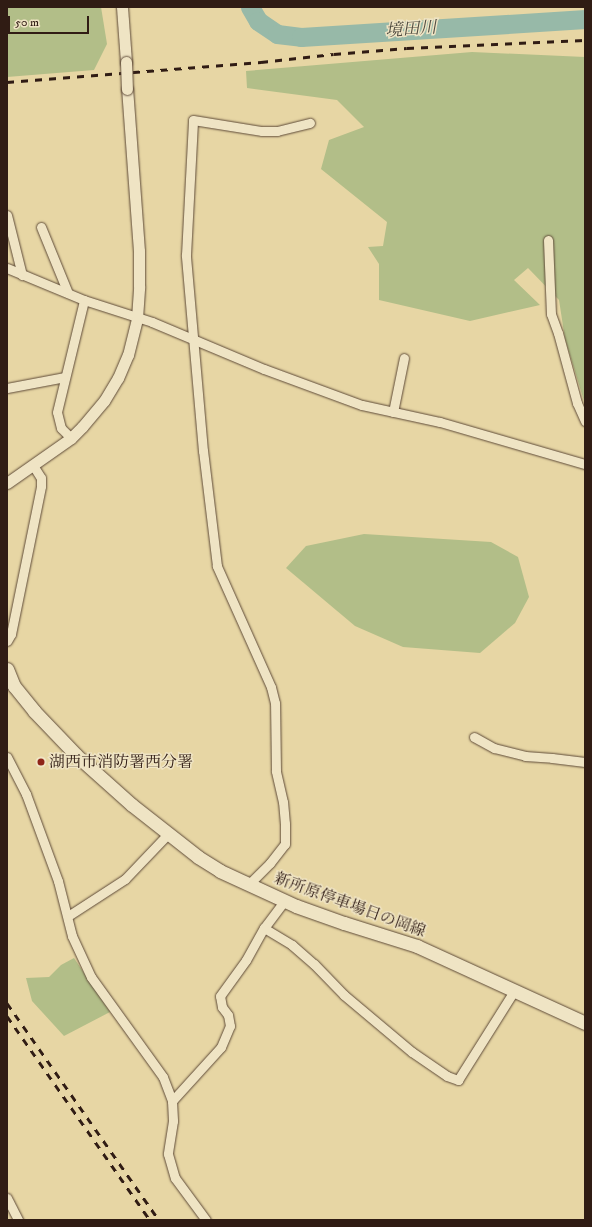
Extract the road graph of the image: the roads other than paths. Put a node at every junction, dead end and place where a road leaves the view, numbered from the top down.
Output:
1 (122, 7) edge
2 (310, 123) dead end
3 (7, 215) edge
4 (41, 227) dead end
5 (548, 240) dead end
6 (8, 271) edge
7 (22, 275) junction
8 (68, 293) junction
9 (84, 300) junction
10 (138, 318) junction
11 (193, 341) junction
12 (404, 358) dead end
13 (65, 377) junction
14 (7, 388) edge
15 (393, 412) junction
16 (585, 422) edge
17 (71, 438) junction
18 (585, 464) edge
19 (33, 465) junction
20 (8, 481) edge
21 (7, 641) edge
22 (7, 669) edge
23 (474, 737) dead end
24 (8, 760) edge
25 (585, 762) edge
26 (168, 834) junction
27 (248, 884) junction
28 (285, 900) junction
29 (68, 916) junction
30 (264, 928) junction
31 (514, 991) junction
32 (585, 1023) edge
33 (172, 1101) junction
34 (7, 1198) edge
35 (18, 1220) edge
36 (206, 1220) edge

1 - 10 street, bridge
2 - 11 street
3 - 7 street
4 - 8 street
5 - 16 street
6 - 7 street
7 - 8 street
8 - 9 street
9 - 10 street
9 - 13 street
10 - 11 street
10 - 17 street
11 - 15 street
11 - 27 street
12 - 15 street
13 - 14 street
13 - 17 street
15 - 18 street
17 - 19 street
19 - 20 street
19 - 21 street
22 - 26 main road, 新所原停車場日の岡線
23 - 25 street
24 - 29 street
26 - 27 main road, 新所原停車場日の岡線
26 - 29 street
27 - 28 main road, 新所原停車場日の岡線
28 - 30 street
28 - 31 main road, 新所原停車場日の岡線
29 - 33 street
30 - 31 street
30 - 33 street
31 - 32 main road, 新所原停車場日の岡線
33 - 36 street
34 - 35 street

